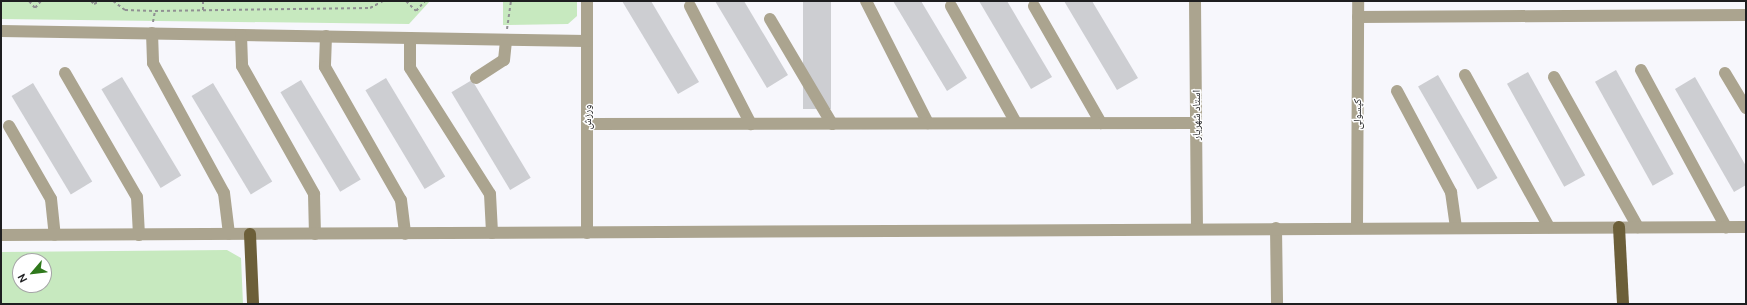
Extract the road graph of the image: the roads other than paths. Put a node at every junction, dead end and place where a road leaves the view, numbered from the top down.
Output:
1 (587, 1) edge
2 (866, 1) edge
3 (1195, 1) edge
4 (1358, 1) edge
5 (690, 6) dead end
6 (951, 6) dead end
7 (1034, 6) dead end
8 (1746, 15) edge
9 (1358, 17) junction
10 (770, 19) dead end
11 (1, 31) edge
12 (152, 33) junction
13 (241, 35) junction
14 (326, 36) junction
15 (410, 38) junction
16 (506, 40) junction
17 (587, 41) junction
18 (1641, 70) dead end
19 (65, 73) dead end
20 (1725, 73) dead end
21 (1465, 75) dead end
22 (1554, 77) dead end
23 (476, 78) dead end
24 (1397, 91) dead end
25 (1746, 108) edge
26 (928, 123) junction
27 (1016, 123) junction
28 (1101, 123) junction
29 (1196, 123) junction
30 (587, 124) junction
31 (751, 124) junction
32 (832, 124) junction
33 (9, 126) dead end
34 (1549, 227) junction
35 (1619, 227) junction
36 (1638, 227) junction
37 (1726, 227) junction
38 (1746, 227) edge
39 (1276, 228) junction
40 (1357, 228) junction
41 (1456, 228) junction
42 (1196, 229) junction
43 (492, 233) junction
44 (587, 233) junction
45 (139, 234) junction
46 (229, 234) junction
47 (250, 234) junction
48 (315, 234) junction
49 (405, 234) junction
50 (1, 235) edge
51 (55, 235) junction
52 (253, 304) edge
53 (1277, 304) edge
54 (1624, 304) edge

1 - 17 street, ورزش
2 - 26 street
3 - 29 street, استاد شهریار
4 - 9 street, کپسولی
5 - 31 street
6 - 27 street
7 - 28 street
8 - 9 street
9 - 40 street, کپسولی
10 - 32 street
11 - 12 street
12 - 13 street
12 - 46 street
13 - 14 street
13 - 48 street
14 - 15 street
14 - 49 street
15 - 16 street
15 - 43 street
16 - 17 street
16 - 23 street
17 - 30 street, ورزش
18 - 37 street
19 - 45 street
20 - 25 street
21 - 34 street
22 - 36 street
24 - 41 street
26 - 27 street
26 - 32 street
27 - 28 street
28 - 29 street
29 - 42 street, استاد شهریار
30 - 31 street
30 - 44 street, ورزش
31 - 32 street
33 - 51 street
34 - 35 street
34 - 41 street
35 - 36 street
35 - 54 main road
36 - 37 street
37 - 38 street
39 - 40 street
39 - 42 street
39 - 53 street
40 - 41 street
42 - 44 street
43 - 44 street
43 - 49 street
45 - 46 street
45 - 51 street
46 - 47 street
47 - 48 street
47 - 52 main road
48 - 49 street
50 - 51 street

